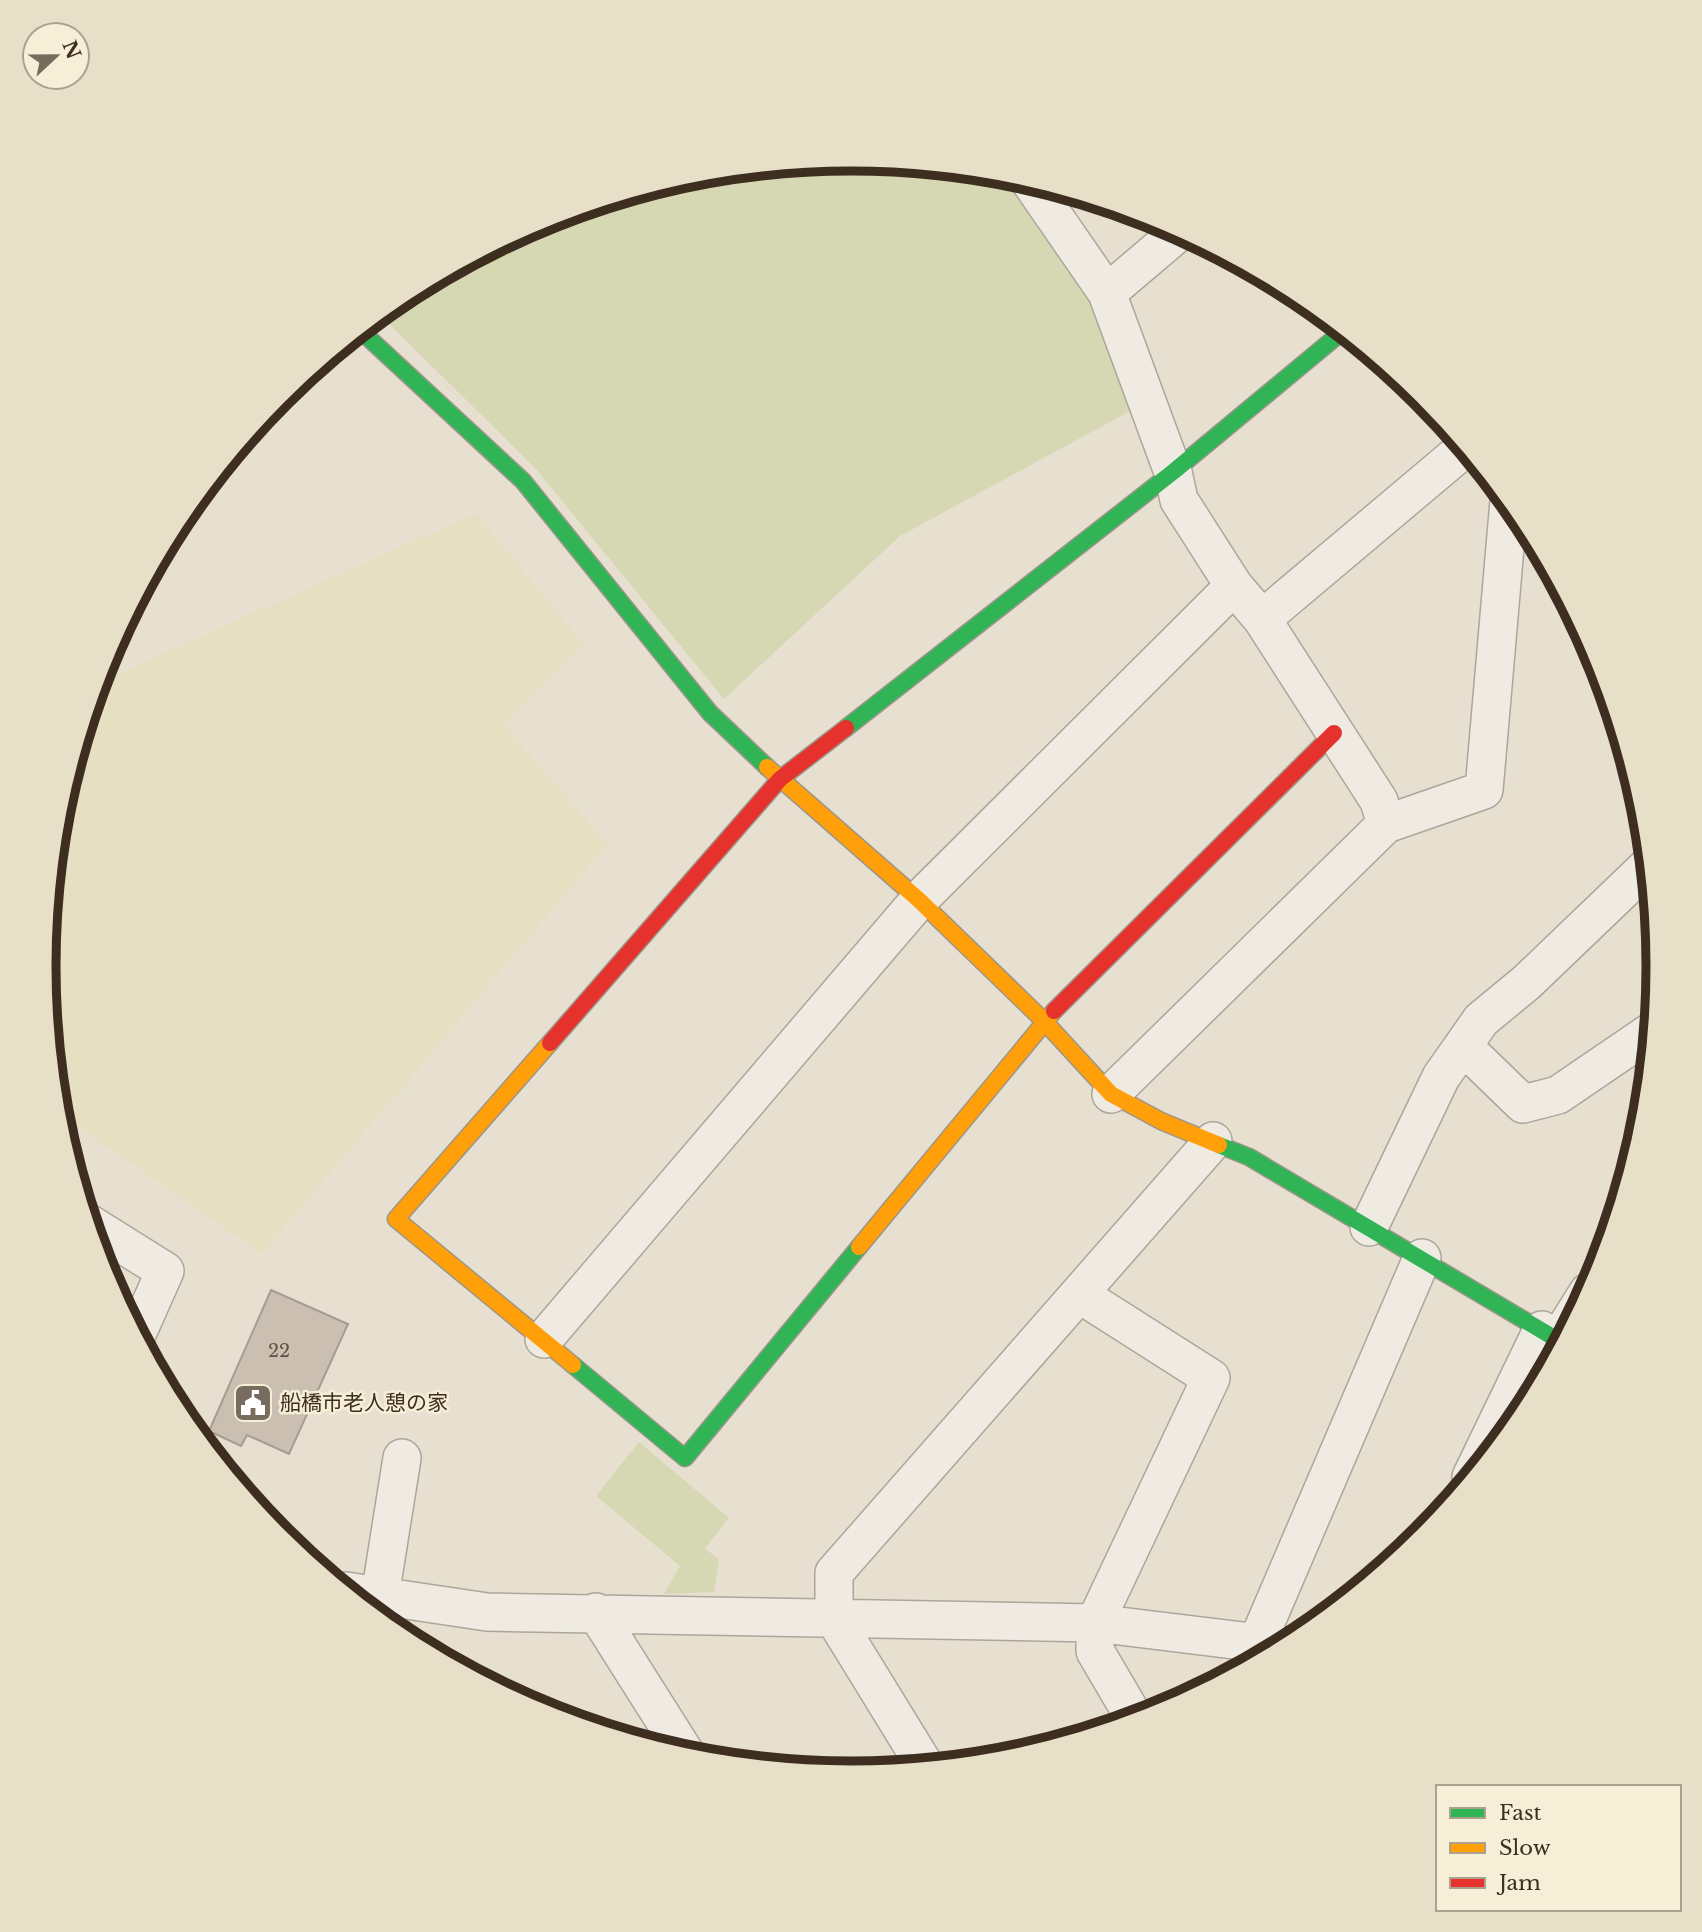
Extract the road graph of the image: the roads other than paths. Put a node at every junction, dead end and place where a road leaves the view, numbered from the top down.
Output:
1 (1037, 193) edge
2 (1171, 239) edge
3 (1107, 293) junction
4 (366, 336) edge
5 (1337, 336) edge
6 (1458, 453) edge
7 (1174, 472) junction
8 (1508, 518) edge
9 (1234, 586) junction
10 (1262, 619) junction
11 (1334, 733) junction
12 (780, 779) junction
13 (1386, 824) junction
14 (1640, 874) edge
15 (919, 900) junction
16 (1044, 1021) junction
17 (1642, 1038) edge
18 (1463, 1046) junction
19 (1111, 1094) junction
20 (1213, 1142) junction
21 (1368, 1227) junction
22 (102, 1231) edge
23 (1422, 1258) junction
24 (1079, 1294) junction
25 (141, 1324) edge
26 (1554, 1337) edge
27 (544, 1339) junction
28 (1550, 1344) edge
29 (1511, 1409) edge
30 (402, 1458) dead end
31 (366, 1596) edge
32 (369, 1598) edge
33 (596, 1612) junction
34 (834, 1618) junction
35 (1095, 1623) junction
36 (1272, 1639) edge
37 (1260, 1647) edge
38 (1130, 1710) edge
39 (678, 1742) edge
40 (920, 1757) edge

1 - 3 street
2 - 3 street
3 - 7 street
4 - 12 street
5 - 7 street
6 - 10 street
7 - 9 street
7 - 12 street
8 - 13 street
9 - 10 street
9 - 15 street
10 - 11 street
11 - 13 street
11 - 16 street
12 - 15 street
12 - 27 street
13 - 19 street
14 - 18 street
15 - 16 street
15 - 27 street
16 - 19 street
16 - 27 street
17 - 18 street
18 - 21 street
19 - 20 street
20 - 21 street
20 - 24 street
21 - 23 street
22 - 25 street
23 - 26 street
23 - 36 street
24 - 34 street
24 - 35 street
28 - 29 street
30 - 31 street
32 - 33 street
33 - 34 street
33 - 39 street
34 - 35 street
34 - 40 street
35 - 37 street
35 - 38 street

